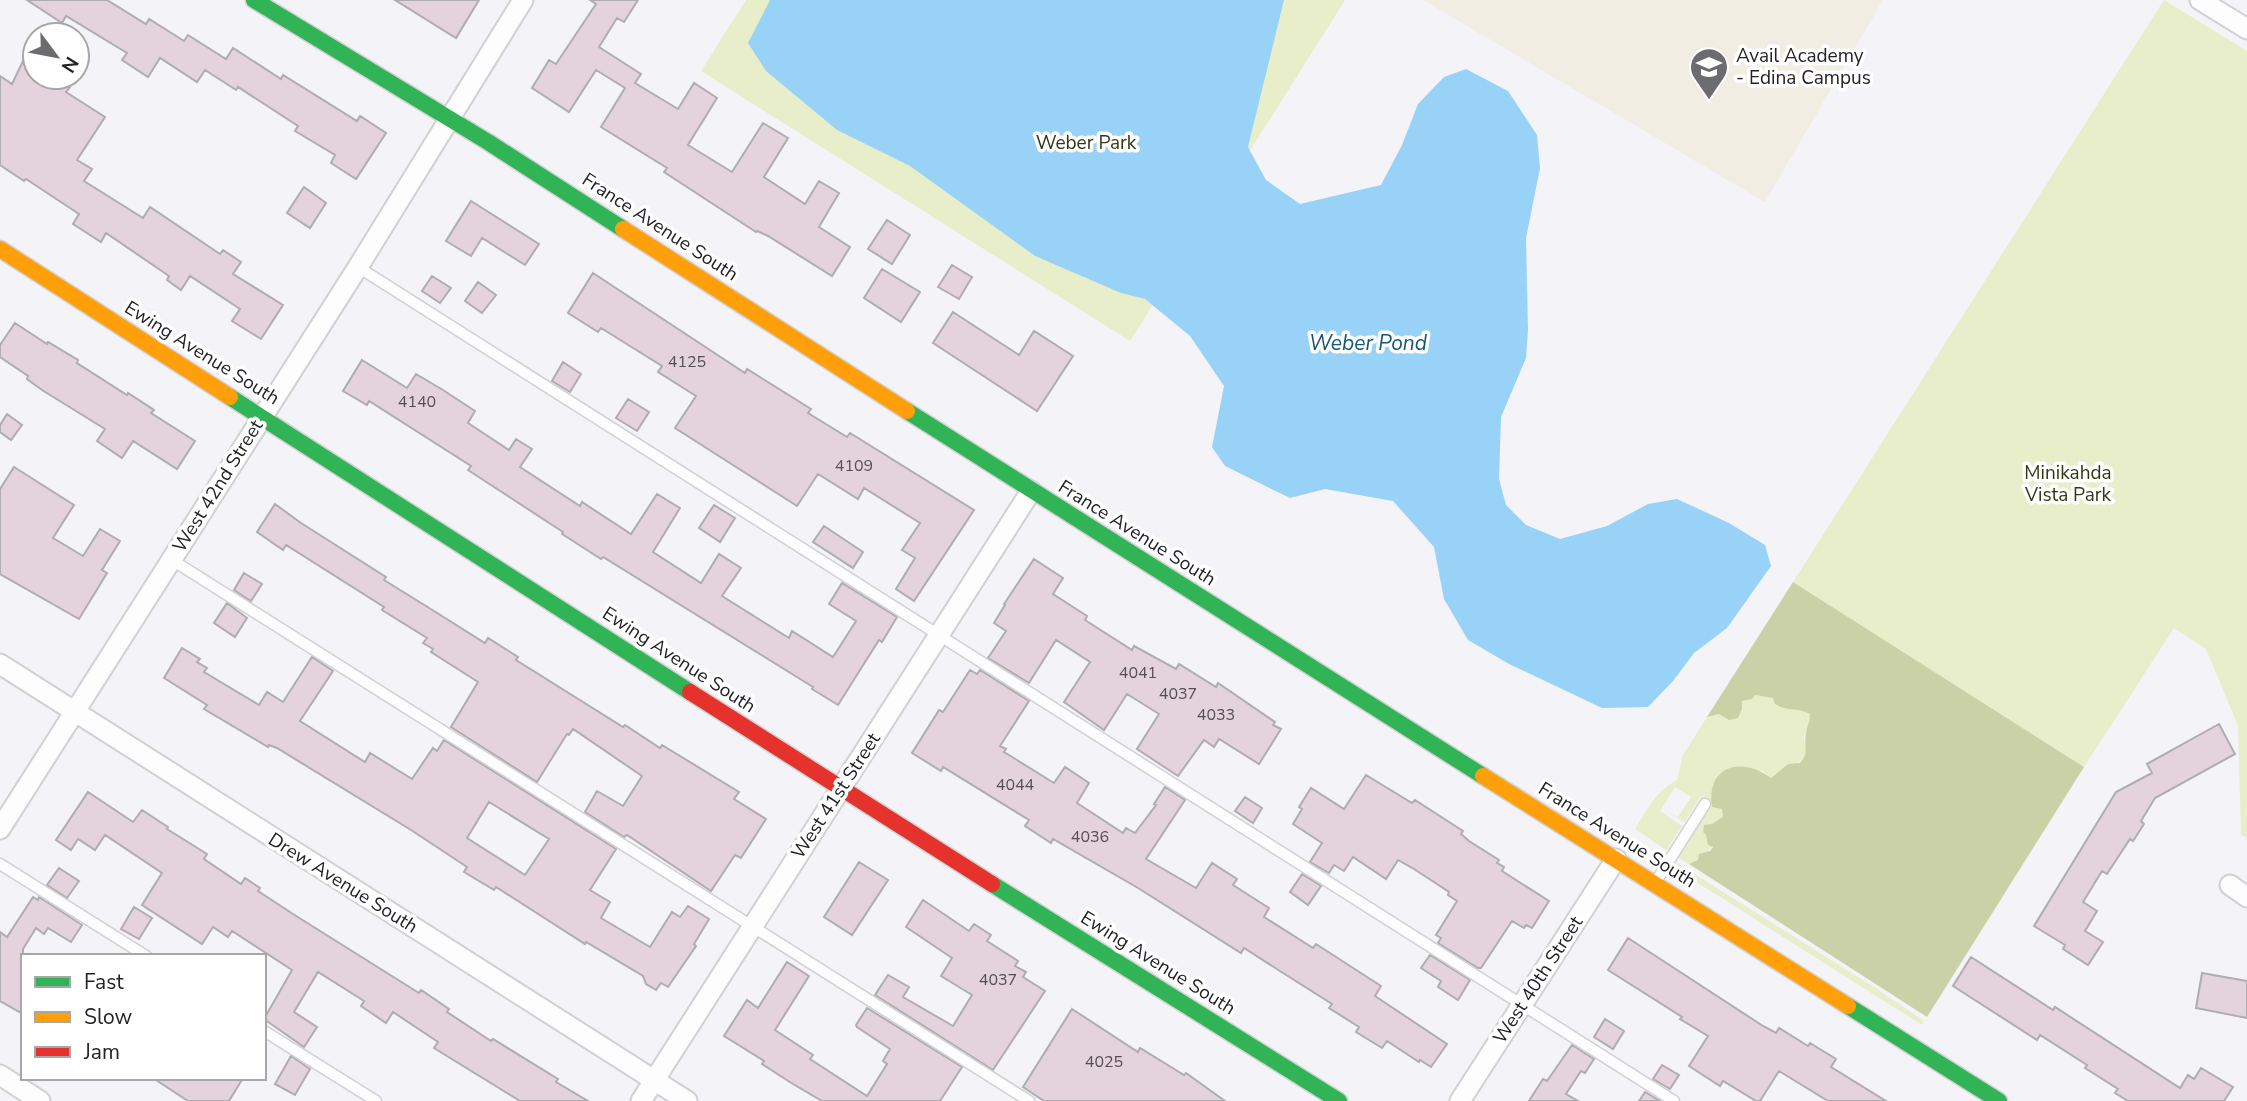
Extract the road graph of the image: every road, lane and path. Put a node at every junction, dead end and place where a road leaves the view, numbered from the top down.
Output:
1 (254, 0) edge
2 (523, 0) edge
3 (2200, 0) edge
4 (2247, 29) edge
5 (450, 119) junction
6 (0, 249) edge
7 (358, 267) junction
8 (262, 416) junction
9 (1031, 491) junction
10 (172, 560) junction
11 (940, 635) junction
12 (0, 664) edge
13 (74, 712) junction
14 (841, 789) junction
15 (1704, 804) dead end
16 (0, 829) edge
17 (1616, 859) junction
18 (0, 864) edge
19 (1654, 883) junction
20 (2230, 886) dead end
21 (2247, 897) edge
22 (753, 927) junction
23 (143, 954) edge
24 (1522, 1004) junction
25 (266, 1032) edge
26 (0, 1075) edge
27 (655, 1081) junction
28 (40, 1101) edge
29 (376, 1101) edge
30 (641, 1101) edge
31 (687, 1101) edge
32 (1029, 1101) edge
33 (1339, 1101) edge
34 (1460, 1101) edge
35 (1674, 1101) edge
36 (1999, 1101) edge

1 - 5 main road, France Avenue South
2 - 5 street, West 42nd Street
3 - 4 street
5 - 7 street, West 42nd Street
5 - 9 main road, France Avenue South
6 - 8 main road, Ewing Avenue South
7 - 8 street, West 42nd Street
7 - 11 lane
8 - 10 street, West 42nd Street
8 - 14 main road, Ewing Avenue South
9 - 11 street, West 41st Street
9 - 17 main road, France Avenue South
10 - 13 street, West 42nd Street
10 - 22 lane
11 - 14 street, West 41st Street
11 - 24 lane
12 - 13 street, Drew Avenue South
13 - 16 street, West 42nd Street
13 - 27 street, Drew Avenue South
14 - 22 street, West 41st Street
14 - 33 main road, Ewing Avenue South
15 - 19 lane
17 - 19 main road, France Avenue South
17 - 24 street, West 40th Street
18 - 23 lane
19 - 36 main road, France Avenue South
20 - 21 street
22 - 27 street, West 41st Street
22 - 32 lane
24 - 34 street, West 40th Street
24 - 35 lane
25 - 29 lane
26 - 28 street
27 - 30 street, West 41st Street
27 - 31 street, Drew Avenue South

